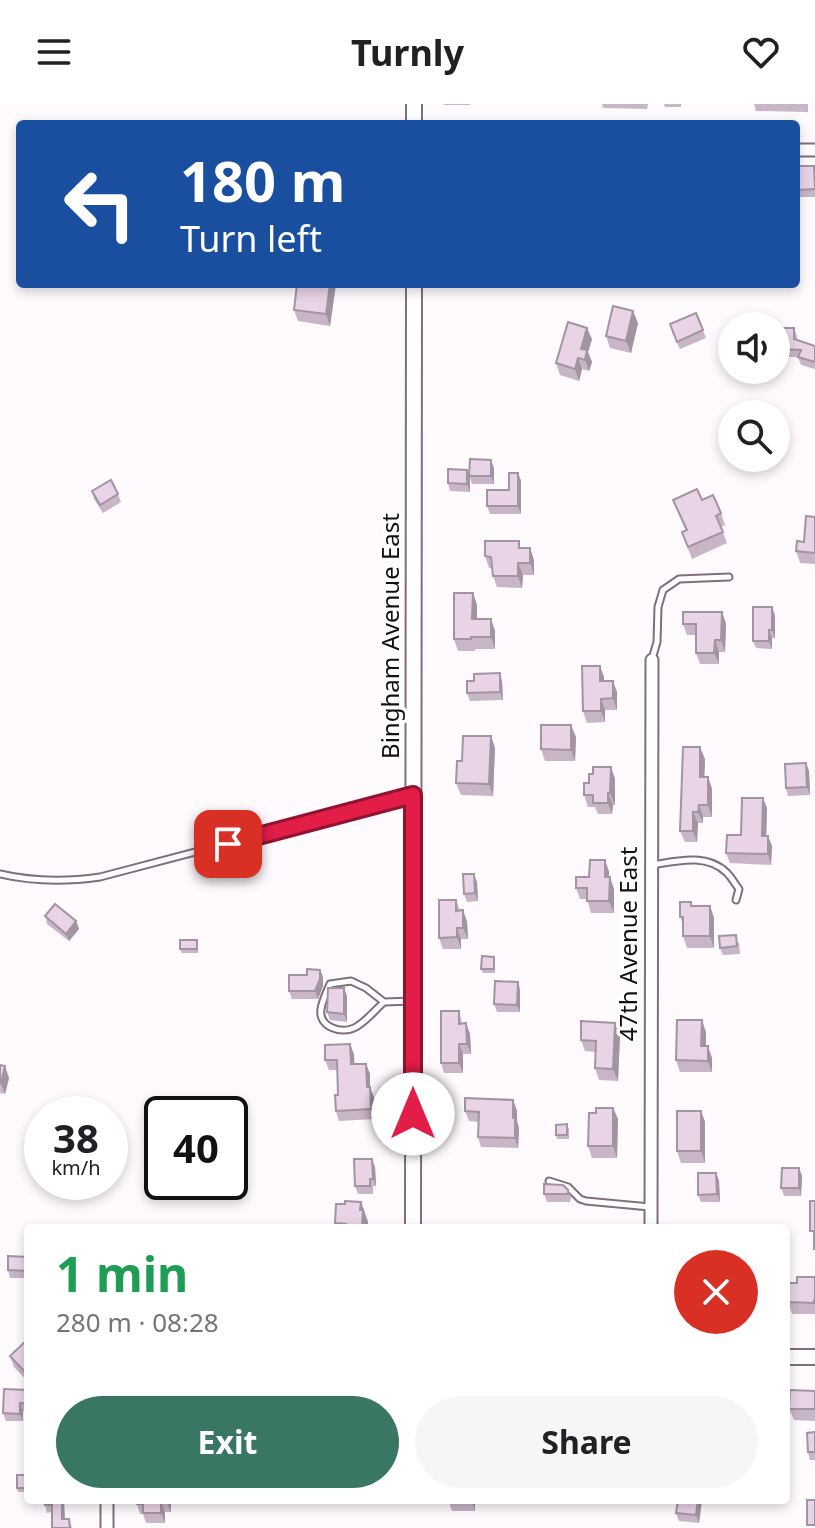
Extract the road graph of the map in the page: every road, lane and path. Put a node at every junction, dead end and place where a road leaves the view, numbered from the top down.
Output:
1 (414, 288) edge
2 (729, 577) dead end
3 (652, 660) joint
4 (413, 795) junction
5 (651, 865) junction
6 (0, 874) edge
7 (736, 900) dead end
8 (413, 1000) junction
9 (384, 1002) junction
10 (549, 1181) edge
11 (651, 1207) junction
12 (413, 1224) edge
13 (651, 1224) edge
14 (790, 1357) edge
15 (815, 1357) edge
16 (107, 1504) edge
17 (107, 1528) edge

1 - 4 street, Bingham Avenue East
2 - 3 lane
3 - 5 street, 47th Avenue East
4 - 6 lane
4 - 8 street, Bingham Avenue East
5 - 7 lane
5 - 11 street, 47th Avenue East
8 - 9 lane
8 - 12 street, Bingham Avenue East
9 - 9 lane
10 - 11 lane
11 - 13 street, 47th Avenue East
14 - 15 street
16 - 17 street

